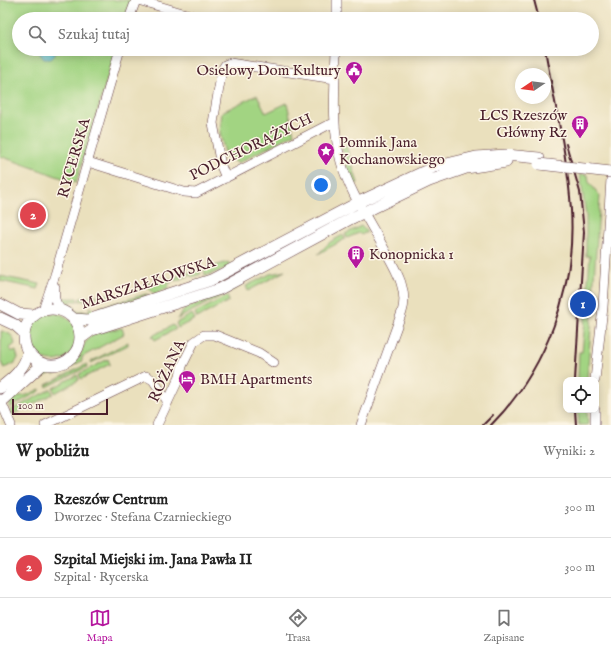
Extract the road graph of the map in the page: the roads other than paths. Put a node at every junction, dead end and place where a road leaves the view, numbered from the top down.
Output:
1 (137, 0) edge
2 (337, 0) edge
3 (132, 12) edge
4 (179, 12) edge
5 (337, 12) edge
6 (118, 56) edge
7 (336, 56) edge
8 (335, 79) junction
9 (335, 123) junction
10 (539, 161) junction
11 (88, 162) junction
12 (611, 165) edge
13 (611, 172) edge
14 (226, 178) junction
15 (611, 179) edge
16 (359, 202) junction
17 (364, 213) junction
18 (55, 275) junction
19 (0, 304) edge
20 (61, 310) junction
21 (38, 312) junction
22 (0, 318) edge
23 (74, 319) junction
24 (24, 333) junction
25 (81, 338) junction
26 (28, 352) junction
27 (274, 363) dead end
28 (44, 364) junction
29 (595, 377) edge
30 (0, 390) edge
31 (0, 399) edge
32 (168, 402) junction
33 (0, 403) edge
34 (594, 413) edge
35 (11, 425) edge
36 (45, 425) edge
37 (157, 425) edge
38 (361, 425) edge
39 (595, 425) edge

1 - 3 street
1 - 4 street
2 - 5 street
6 - 11 street, RYCERSKA
7 - 8 street
8 - 9 street
8 - 14 street
9 - 14 street, PODCHORĄŻYCH
9 - 16 street
10 - 12 main road
10 - 13 main road, bridge
10 - 16 main road, MARSZAŁKOWSKA
10 - 17 main road, MARSZAŁKOWSKA
11 - 14 street, PODCHORĄŻYCH
11 - 18 street, RYCERSKA
15 - 29 street
16 - 17 street
16 - 23 main road, MARSZAŁKOWSKA
17 - 25 main road, MARSZAŁKOWSKA
17 - 38 street
18 - 20 street, RYCERSKA
18 - 21 street, RYCERSKA
19 - 21 main road
20 - 21 main road
20 - 23 main road
21 - 24 main road
22 - 24 main road
23 - 25 main road
24 - 26 main road
25 - 28 main road
26 - 28 main road
26 - 30 main road
27 - 32 street, RÓŻANA
28 - 33 main road
31 - 33 street
32 - 36 street
32 - 37 street, RÓŻANA
33 - 35 street
34 - 39 street

